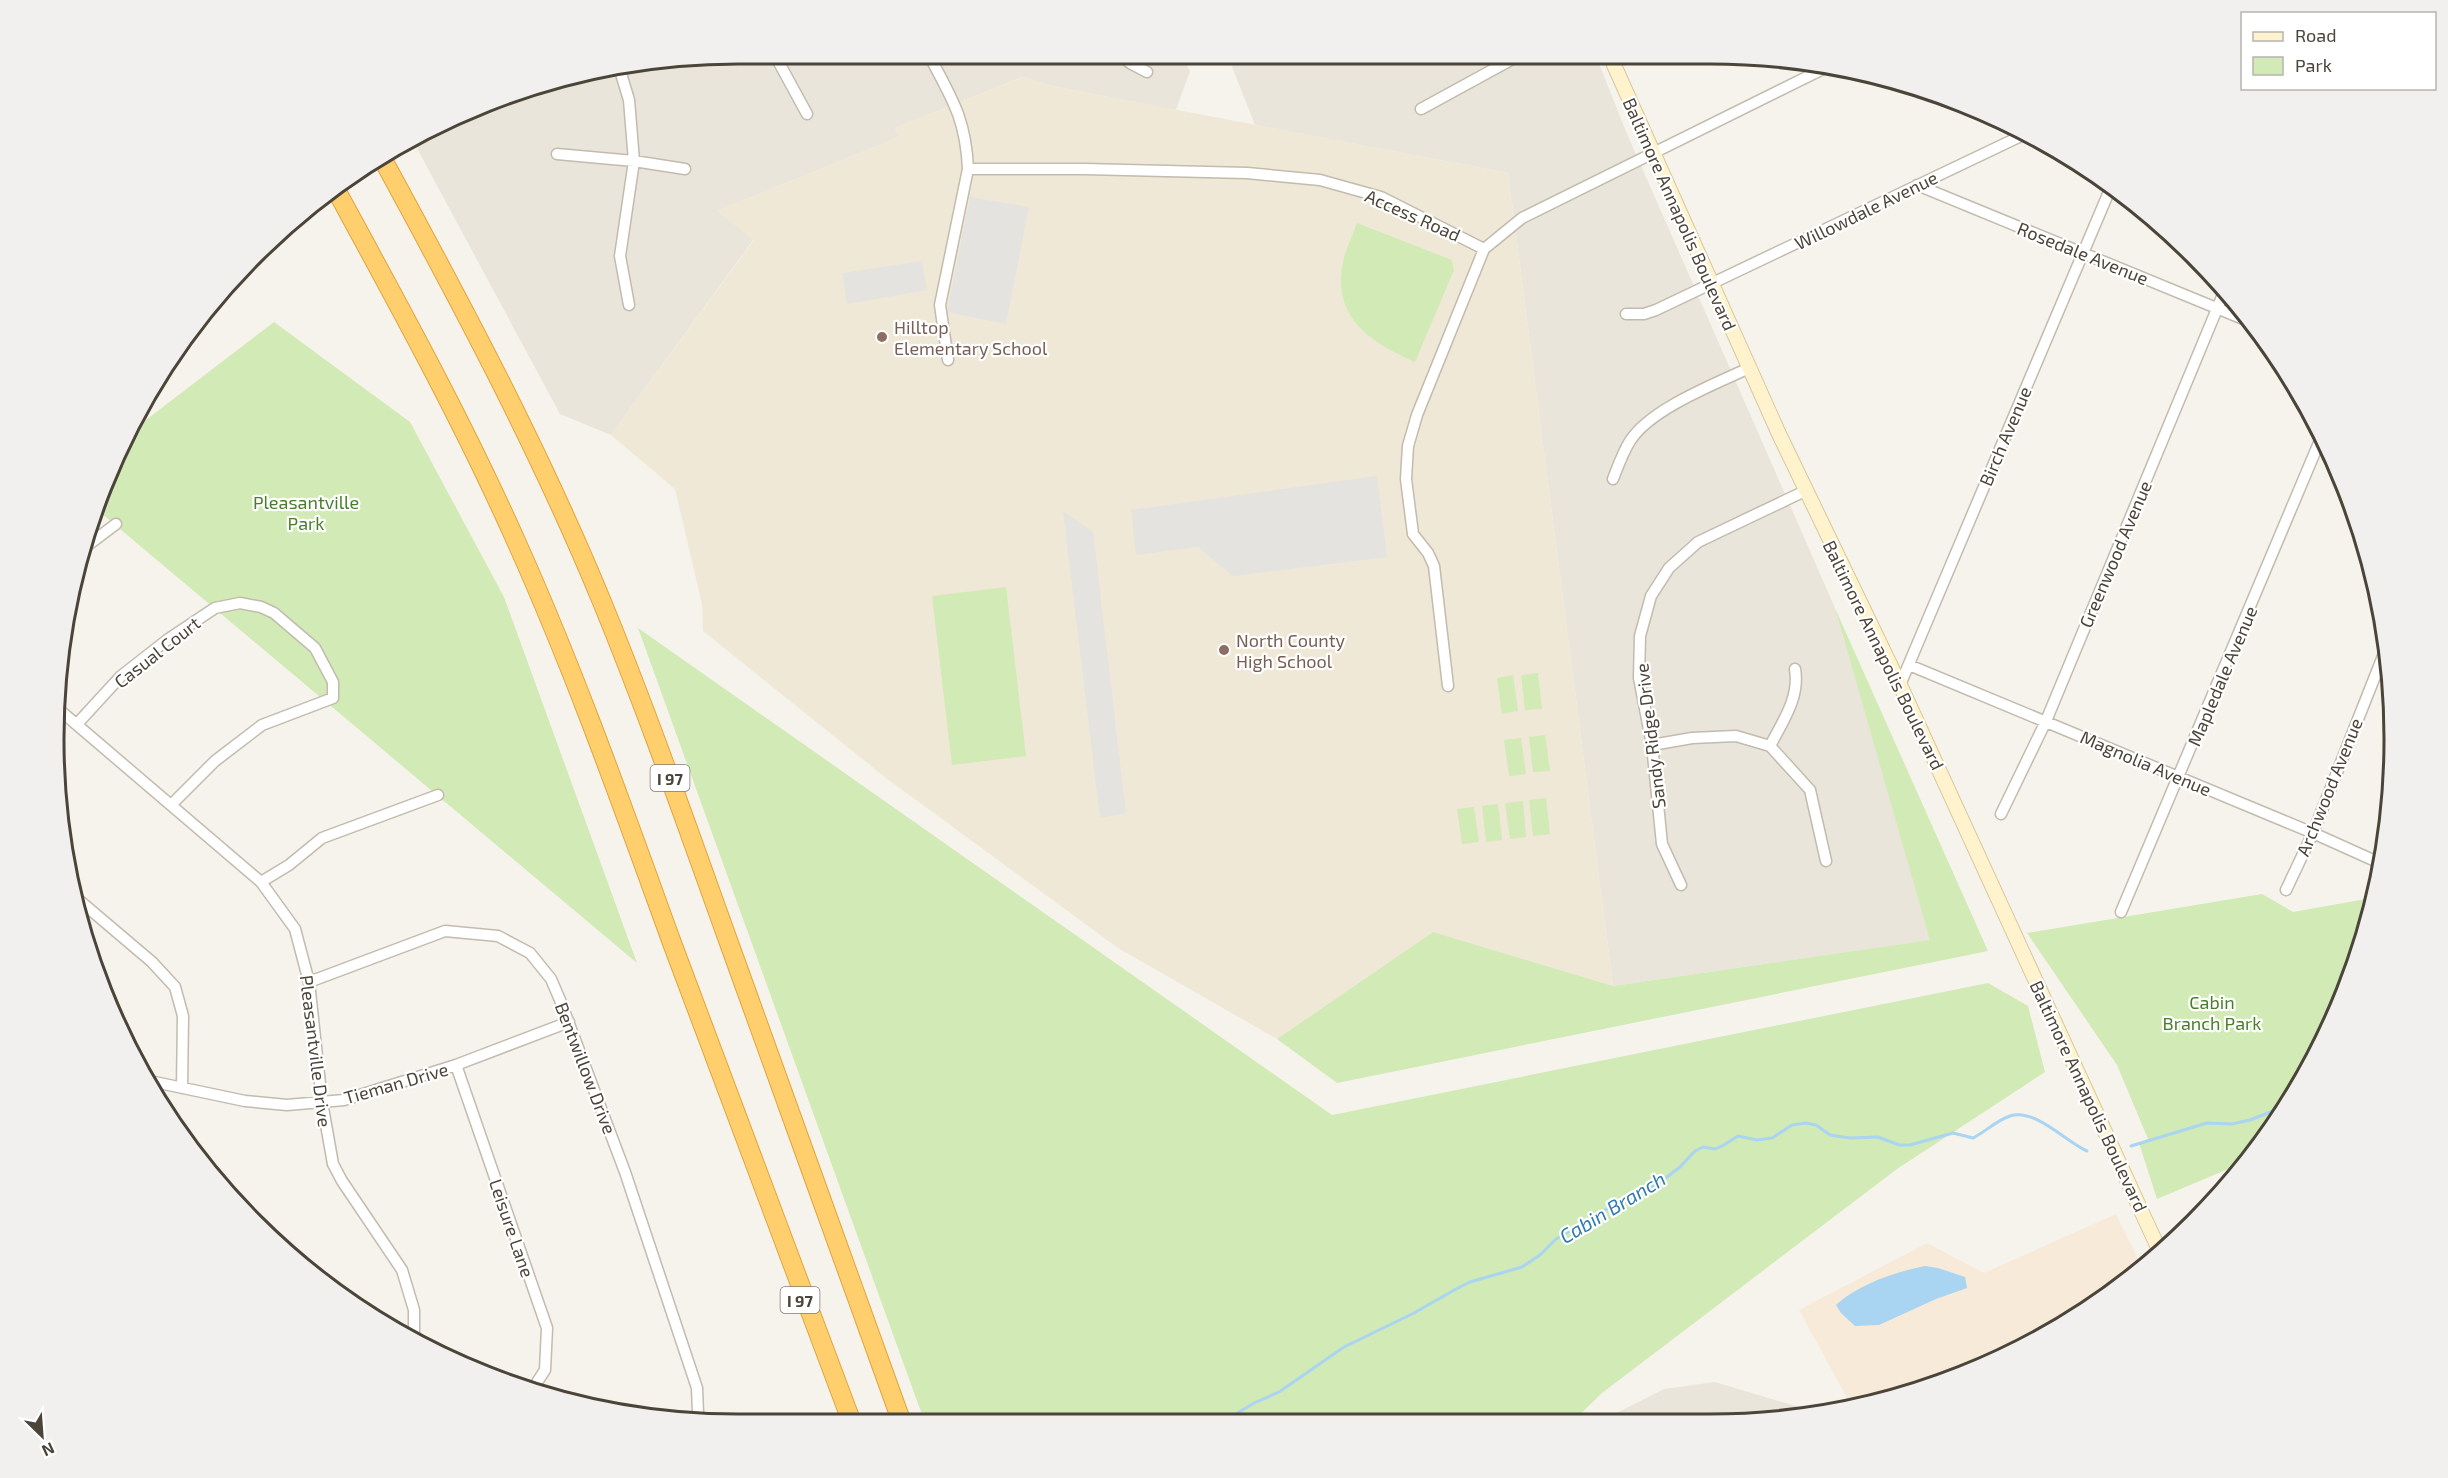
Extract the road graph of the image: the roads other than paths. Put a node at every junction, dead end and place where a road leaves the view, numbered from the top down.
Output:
1 (780, 64) edge
2 (934, 64) edge
3 (1132, 64) edge
4 (1503, 64) edge
5 (1613, 64) edge
6 (1147, 72) dead end
7 (1815, 73) edge
8 (621, 75) edge
9 (1421, 109) dead end
10 (807, 114) dead end
11 (2016, 139) edge
12 (1652, 153) junction
13 (557, 154) dead end
14 (634, 161) junction
15 (386, 165) edge
16 (686, 169) dead end
17 (968, 170) junction
18 (1917, 185) junction
19 (2108, 195) edge
20 (339, 196) edge
21 (1485, 249) junction
22 (2083, 252) junction
23 (1710, 284) junction
24 (2221, 300) edge
25 (629, 305) dead end
26 (2217, 309) junction
27 (1626, 314) dead end
28 (2234, 315) edge
29 (948, 360) dead end
30 (1749, 368) junction
31 (2317, 448) edge
32 (1613, 479) dead end
33 (1805, 491) junction
34 (116, 524) dead end
35 (94, 540) edge
36 (1909, 665) junction
37 (2379, 665) edge
38 (1796, 669) dead end
39 (1900, 685) junction
40 (1448, 686) dead end
41 (65, 714) edge
42 (2046, 721) junction
43 (77, 724) junction
44 (1652, 745) junction
45 (1770, 746) junction
46 (2180, 777) junction
47 (438, 795) dead end
48 (172, 804) junction
49 (2001, 814) dead end
50 (2313, 833) junction
51 (2373, 860) edge
52 (1826, 861) dead end
53 (261, 882) junction
54 (1681, 885) dead end
55 (2286, 890) dead end
56 (85, 905) edge
57 (2121, 912) dead end
58 (309, 982) junction
59 (569, 1022) junction
60 (456, 1065) junction
61 (159, 1083) edge
62 (182, 1088) junction
63 (322, 1102) junction
64 (758, 1177) junction
65 (2156, 1244) edge
66 (414, 1329) edge
67 (537, 1383) edge
68 (698, 1413) dead end
69 (839, 1414) edge
70 (849, 1414) edge
71 (899, 1414) edge

1 - 10 street
2 - 17 street
3 - 6 street
4 - 9 street
5 - 12 main road, Baltimore Annapolis Boulevard
7 - 12 street
8 - 14 street
11 - 18 street, Willowdale Avenue
12 - 21 street
12 - 23 main road, Baltimore Annapolis Boulevard
13 - 14 street
14 - 16 street
14 - 25 street
15 - 71 highway, I 97
17 - 21 street, Access Road
17 - 29 street
18 - 22 street, Rosedale Avenue
18 - 23 street, Willowdale Avenue
19 - 22 street, Birch Avenue
20 - 64 highway, I 97
21 - 40 street
22 - 26 street, Rosedale Avenue
22 - 36 street, Birch Avenue
23 - 27 street, Willowdale Avenue
23 - 30 main road, Baltimore Annapolis Boulevard
24 - 26 street, Greenwood Avenue
26 - 28 street, Rosedale Avenue
26 - 42 street, Greenwood Avenue
30 - 32 street
30 - 33 main road, Baltimore Annapolis Boulevard
31 - 46 street, Mapledale Avenue
33 - 39 main road, Baltimore Annapolis Boulevard
33 - 44 street, Sandy Ridge Drive
34 - 35 street
36 - 39 street, Birch Avenue
36 - 42 street, Magnolia Avenue
37 - 50 street, Archwood Avenue
38 - 45 street
39 - 65 main road, Baltimore Annapolis Boulevard
41 - 43 street, Pleasantville Drive
42 - 46 street, Magnolia Avenue
42 - 49 street, Greenwood Avenue
43 - 48 street, Pleasantville Drive
43 - 48 street, Casual Court
44 - 45 street
44 - 54 street, Sandy Ridge Drive
45 - 52 street
46 - 50 street, Magnolia Avenue
46 - 57 street, Mapledale Avenue
47 - 53 street
48 - 53 street, Pleasantville Drive
50 - 51 street, Magnolia Avenue
50 - 55 street, Archwood Avenue
53 - 58 street, Pleasantville Drive
56 - 62 street
58 - 59 street, Bentwillow Drive
58 - 63 street, Pleasantville Drive
59 - 60 street, Tieman Drive
59 - 68 street, Bentwillow Drive
60 - 63 street, Tieman Drive
60 - 67 street, Leisure Lane
61 - 62 street, Tieman Drive
62 - 63 street, Tieman Drive
63 - 66 street, Pleasantville Drive
64 - 69 highway, I 97
64 - 70 highway

